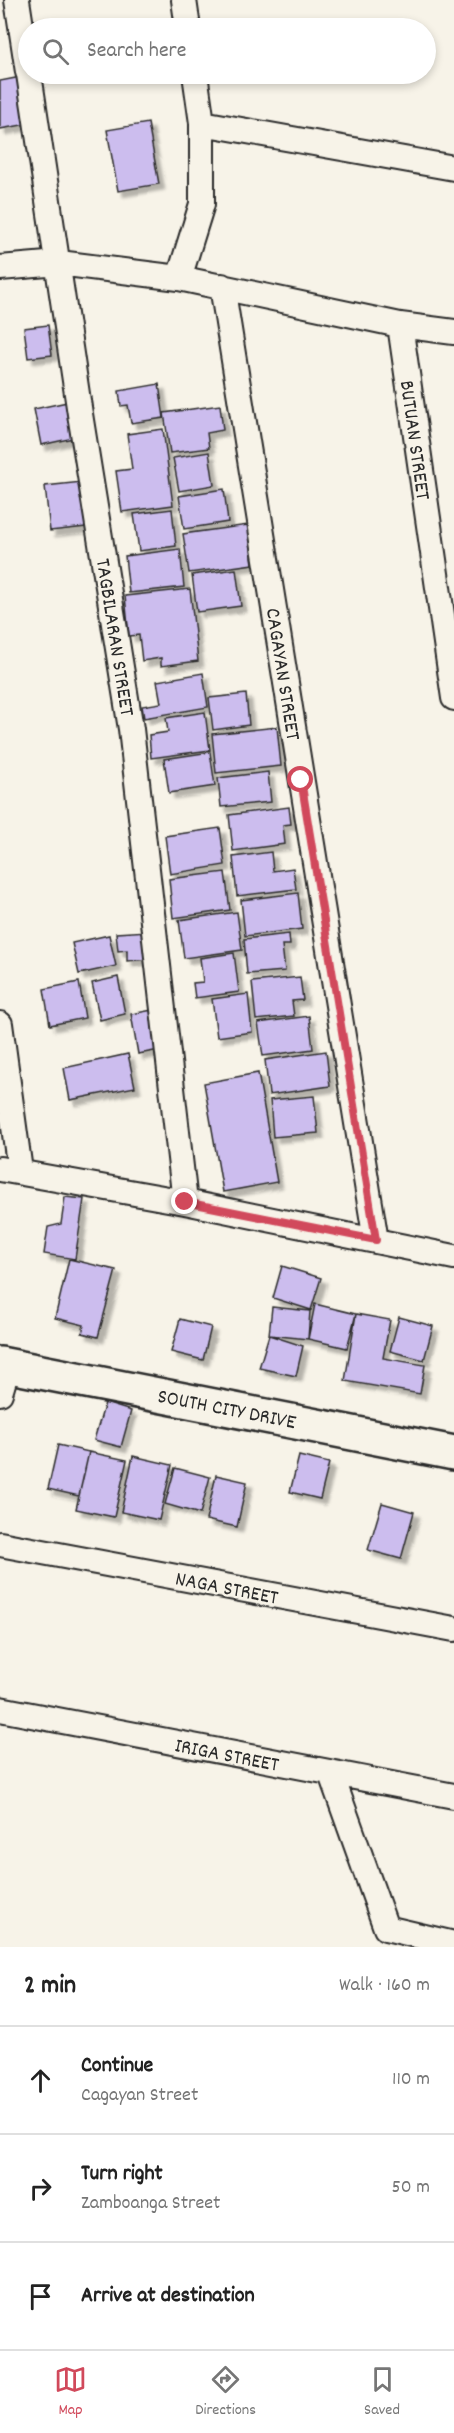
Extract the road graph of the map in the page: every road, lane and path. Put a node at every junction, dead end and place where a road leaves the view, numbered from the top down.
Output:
1 (17, 0) edge
2 (184, 0) edge
3 (20, 18) edge
4 (187, 18) edge
5 (31, 84) edge
6 (196, 84) edge
7 (202, 123) junction
8 (454, 168) edge
9 (59, 263) junction
10 (0, 268) edge
11 (179, 278) junction
12 (222, 286) junction
13 (399, 325) junction
14 (454, 332) edge
15 (454, 698) edge
16 (0, 1024) edge
17 (10, 1170) edge
18 (185, 1202) junction
19 (376, 1240) junction
20 (454, 1257) edge
21 (3, 1374) edge
22 (454, 1453) edge
23 (0, 1544) edge
24 (454, 1629) edge
25 (0, 1709) edge
26 (331, 1774) junction
27 (454, 1797) edge
28 (454, 1944) edge

1 - 3 street, TAGBILARAN STREET
2 - 4 street
5 - 9 street, TAGBILARAN STREET
6 - 7 street
7 - 8 street
7 - 11 street
9 - 10 street
9 - 11 street
9 - 18 street, TAGBILARAN STREET
11 - 12 street
12 - 13 street
12 - 19 street, CAGAYAN STREET
13 - 14 street
13 - 15 street, BUTUAN STREET
16 - 17 street
17 - 18 street
18 - 19 street
19 - 20 street
21 - 22 street, SOUTH CITY DRIVE
23 - 24 street, NAGA STREET
25 - 26 street, IRIGA STREET
26 - 27 street, IRIGA STREET
26 - 28 street

